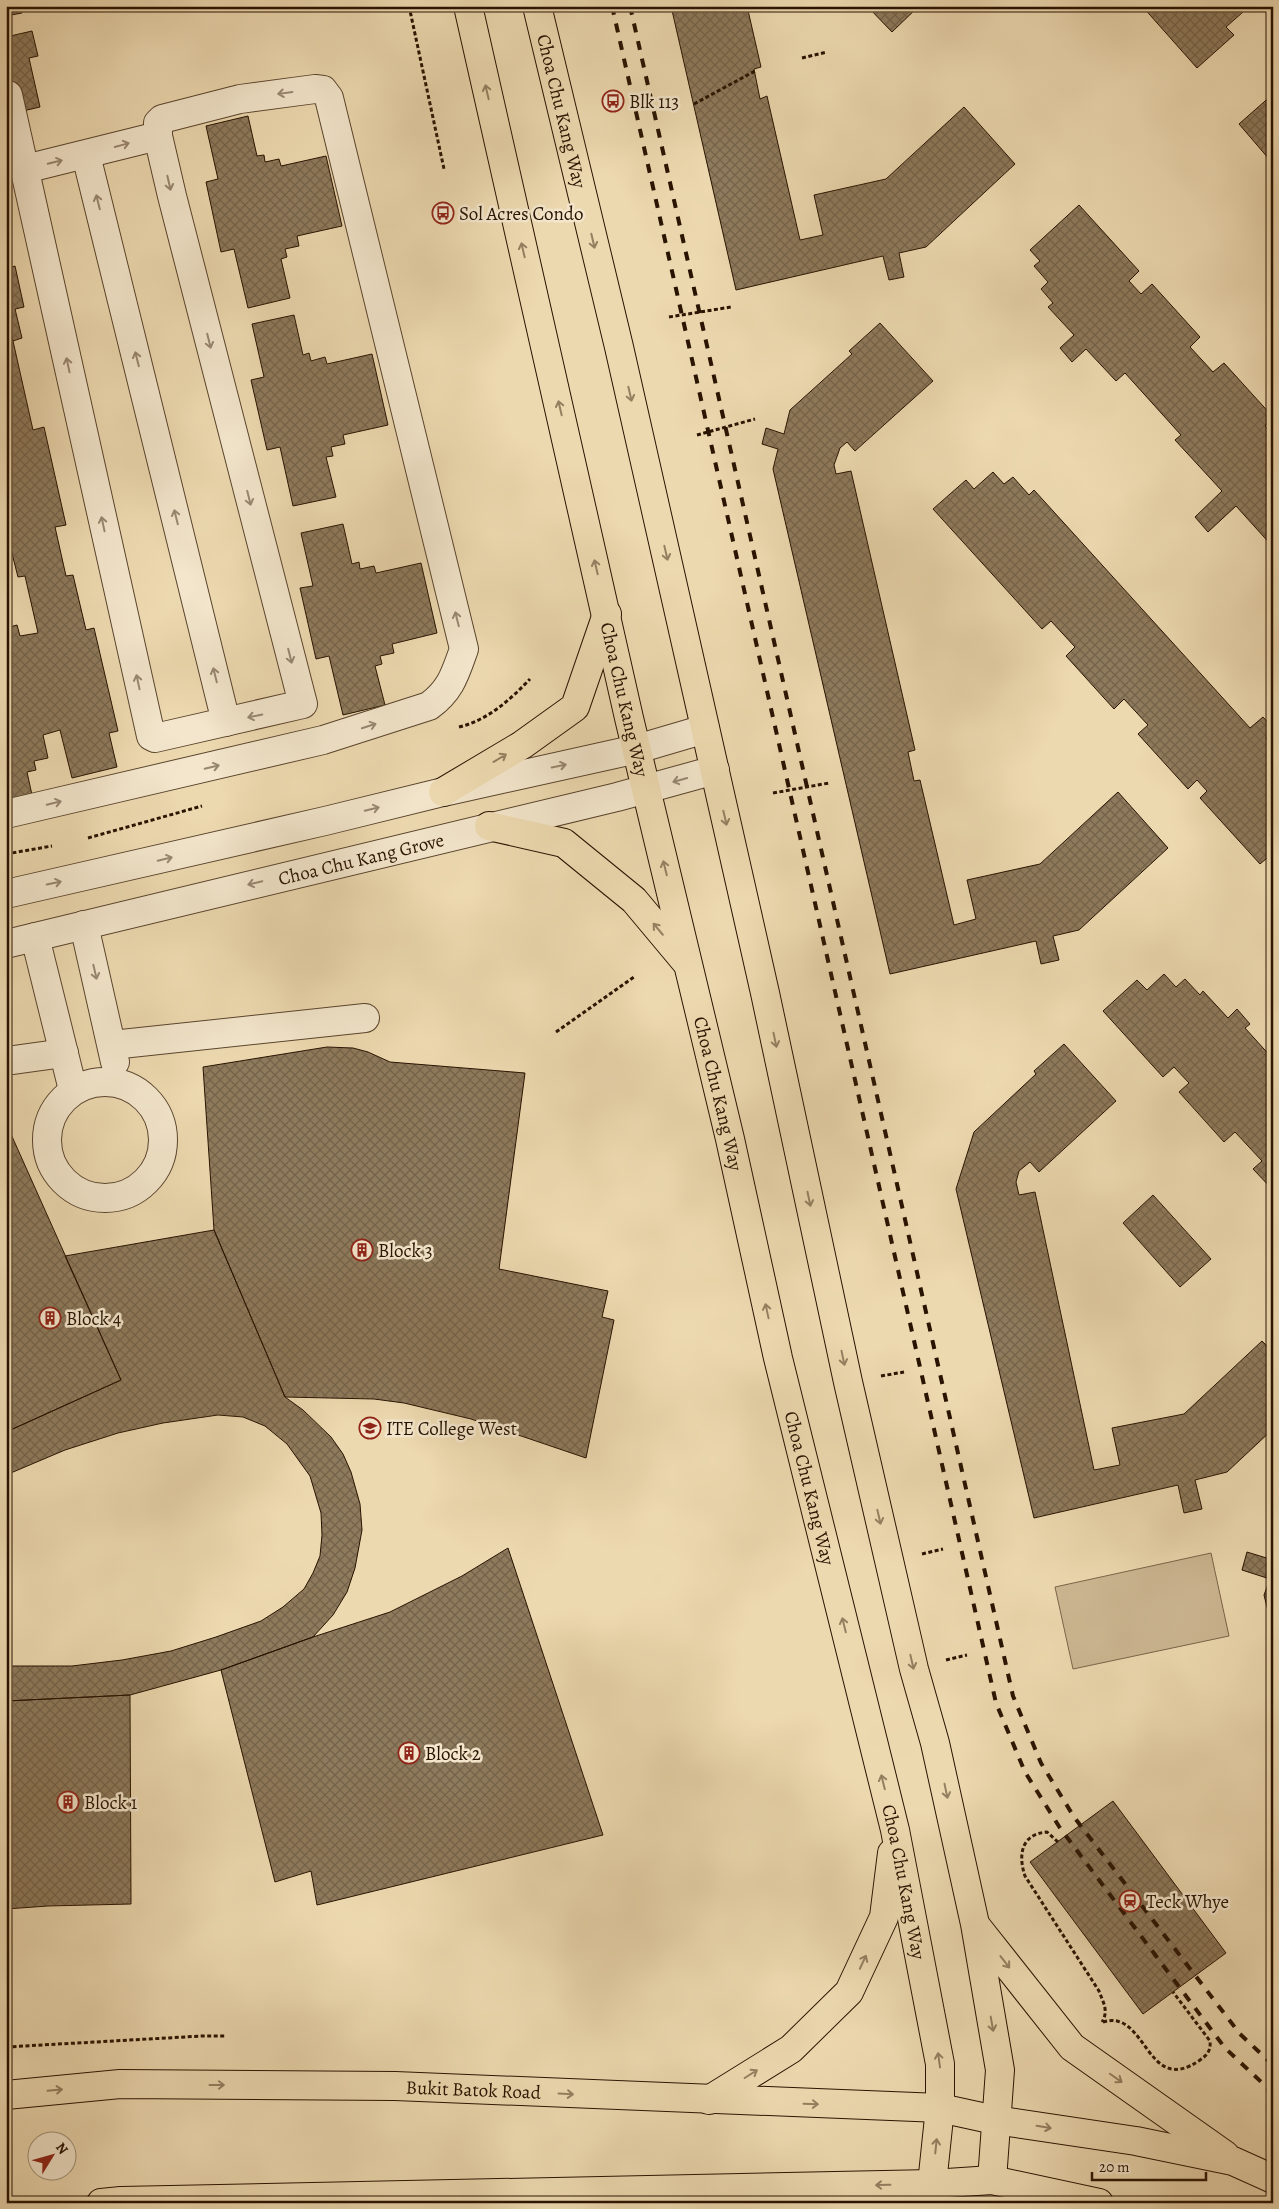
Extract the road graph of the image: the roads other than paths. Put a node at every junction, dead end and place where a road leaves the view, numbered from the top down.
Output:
1 (468, 6) edge
2 (537, 6) edge
3 (13, 94) edge
4 (158, 136) junction
5 (86, 155) junction
6 (25, 169) junction
7 (607, 614) junction
8 (226, 722) junction
9 (706, 729) junction
10 (637, 749) junction
11 (715, 770) junction
12 (646, 790) junction
13 (443, 792) junction
14 (6, 814) edge
15 (489, 826) junction
16 (6, 894) edge
17 (84, 925) junction
18 (35, 937) junction
19 (6, 944) edge
20 (689, 966) junction
21 (365, 1018) dead end
22 (112, 1045) junction
23 (64, 1053) junction
24 (6, 1061) edge
25 (120, 1083) junction
26 (73, 1090) junction
27 (895, 1830) junction
28 (975, 1924) junction
29 (6, 2095) edge
30 (709, 2100) junction
31 (940, 2108) junction
32 (995, 2120) junction
33 (1233, 2160) junction
34 (1273, 2179) edge
35 (992, 2180) junction
36 (932, 2184) junction
37 (429, 2199) edge
38 (101, 2203) edge
39 (1099, 2203) edge

7 -> 1 main road, Choa Chu Kang Way
2 -> 9 main road, Choa Chu Kang Way
3 - 6 street
5 -> 4 street
4 -> 8 street
14 -> 4 street
6 -> 5 street
8 -> 5 street
8 -> 6 street
7 - 10 main road, Choa Chu Kang Way
13 -> 7 main road
9 - 10 street
9 - 11 main road, Choa Chu Kang Way
10 - 12 main road, Choa Chu Kang Way
13 -> 10 street
11 -> 12 street, Choa Chu Kang Grove
11 -> 28 main road, Choa Chu Kang Way
12 - 15 street, Choa Chu Kang Grove
20 -> 12 main road, Choa Chu Kang Way
16 -> 13 street
15 -> 17 street, Choa Chu Kang Grove
20 -> 15 main road
17 - 18 street, Choa Chu Kang Grove
17 -> 22 street
18 - 19 street, Choa Chu Kang Grove
18 - 23 street
27 -> 20 main road, Choa Chu Kang Way
21 - 22 street
22 - 25 street
23 - 24 street
23 - 26 street
25 - 26 street
25 - 26 street
30 -> 27 main road
31 -> 27 main road, Choa Chu Kang Way
28 -> 32 main road, Choa Chu Kang Way
28 -> 33 main road
29 -> 30 main road, Bukit Batok Road
30 -> 31 main road, Bukit Batok Road
31 - 32 main road, Bukit Batok Road
36 -> 31 main road, Choa Chu Kang Way
32 -> 33 main road, Bukit Batok Road
32 - 35 main road, Choa Chu Kang Way
33 - 34 main road
35 - 36 main road
35 - 39 main road
36 -> 37 main road
37 - 38 main road

